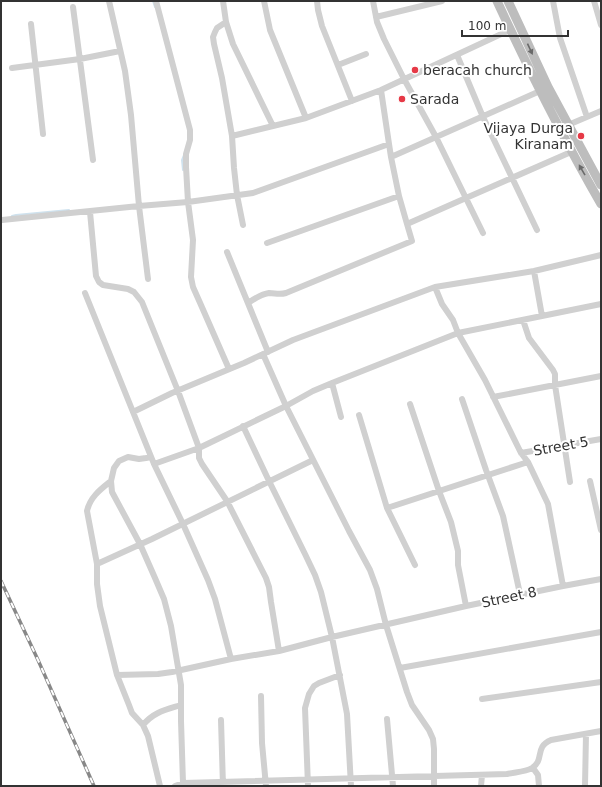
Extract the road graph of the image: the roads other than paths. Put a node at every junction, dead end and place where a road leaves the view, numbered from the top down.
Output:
1 (109, 1) edge
2 (156, 1) edge
3 (223, 1) edge
4 (264, 1) edge
5 (317, 1) edge
6 (373, 1) edge
7 (442, 1) edge
8 (497, 1) edge
9 (508, 1) edge
10 (553, 1) edge
11 (594, 1) edge
12 (73, 7) dead end
13 (376, 17) junction
14 (226, 22) junction
15 (31, 24) dead end
16 (601, 25) edge
17 (510, 30) junction
18 (120, 51) junction
19 (366, 54) dead end
20 (457, 55) junction
21 (80, 59) junction
22 (35, 65) junction
23 (338, 65) junction
24 (12, 68) dead end
25 (404, 79) junction
26 (381, 90) junction
27 (540, 91) junction
28 (352, 101) junction
29 (601, 111) edge
30 (483, 117) junction
31 (587, 117) junction
32 (306, 118) junction
33 (273, 126) junction
34 (564, 128) junction
35 (43, 134) dead end
36 (232, 136) junction
37 (436, 137) junction
38 (389, 144) junction
39 (571, 152) junction
40 (391, 158) junction
41 (93, 160) dead end
42 (512, 178) junction
43 (601, 185) edge
44 (238, 195) junction
45 (399, 196) junction
46 (466, 198) junction
47 (188, 202) junction
48 (601, 204) edge
49 (139, 205) junction
50 (90, 212) junction
51 (2, 220) dead end
52 (407, 224) junction
53 (243, 225) dead end
54 (537, 230) dead end
55 (483, 233) dead end
56 (267, 243) dead end
57 (227, 252) dead end
58 (601, 256) edge
59 (534, 271) junction
60 (148, 279) dead end
61 (435, 287) junction
62 (85, 293) dead end
63 (248, 303) junction
64 (601, 304) edge
65 (542, 316) junction
66 (523, 320) junction
67 (458, 333) junction
68 (265, 353) junction
69 (229, 369) junction
70 (601, 376) edge
71 (332, 383) junction
72 (555, 384) junction
73 (178, 391) junction
74 (493, 397) junction
75 (462, 399) dead end
76 (410, 404) dead end
77 (286, 406) junction
78 (133, 412) junction
79 (359, 415) dead end
80 (342, 417) dead end
81 (243, 426) junction
82 (601, 439) edge
83 (564, 445) junction
84 (199, 448) junction
85 (521, 453) junction
86 (151, 457) junction
87 (313, 460) junction
88 (528, 462) junction
89 (154, 464) junction
90 (488, 475) junction
91 (110, 481) junction
92 (269, 481) junction
93 (590, 481) dead end
94 (570, 482) dead end
95 (439, 491) junction
96 (227, 501) junction
97 (387, 508) junction
98 (183, 524) junction
99 (601, 530) edge
100 (140, 544) junction
101 (97, 564) junction
102 (415, 565) dead end
103 (601, 579) edge
104 (563, 586) junction
105 (520, 594) junction
106 (466, 606) junction
107 (386, 625) junction
108 (601, 632) edge
109 (332, 637) junction
110 (279, 651) junction
111 (231, 659) junction
112 (400, 668) junction
113 (179, 671) junction
114 (117, 675) junction
115 (340, 675) junction
116 (601, 682) edge
117 (261, 696) dead end
118 (482, 699) dead end
119 (181, 705) junction
120 (387, 719) dead end
121 (221, 720) dead end
122 (143, 725) junction
123 (601, 731) edge
124 (586, 734) junction
125 (533, 768) junction
126 (482, 775) junction
127 (434, 776) junction
128 (392, 777) junction
129 (351, 778) junction
130 (183, 783) junction
131 (265, 783) edge
132 (308, 783) edge
133 (222, 784) edge
134 (160, 786) edge
135 (175, 786) edge
136 (351, 786) edge
137 (393, 786) edge
138 (434, 786) edge
139 (481, 786) edge
140 (539, 786) edge
141 (585, 786) edge

1 - 18 street
2 - 47 street
3 - 14 street
4 - 32 street
5 - 23 street
6 - 13 street
7 - 13 street
8 - 17 main road
9 -> 34 main road
10 - 31 street
11 - 16 street
12 - 21 street
13 - 25 street
14 - 33 street
14 - 36 street
15 - 22 street
17 - 20 street
17 - 27 main road
18 - 21 street
18 - 49 street
19 - 23 street
20 - 25 street
20 - 30 street
21 - 22 street
21 - 41 street
22 - 24 street
22 - 35 street
23 - 28 street
25 - 26 street
25 - 37 street
26 - 28 street
26 - 38 street
27 - 30 street
27 - 34 main road
28 - 32 street
29 - 31 street
30 - 37 street
30 - 42 street
31 - 34 street
32 - 33 street
33 - 36 street
34 - 39 main road
34 - 43 main road
36 - 44 street
37 - 40 street
37 - 46 street
38 - 40 street
38 - 44 street
39 - 42 street
48 -> 39 main road
40 - 45 street
42 - 46 street
42 - 54 street
44 - 47 street
44 - 53 street
45 - 52 street
45 - 56 street
46 - 52 street
46 - 55 street
47 - 49 street
47 - 69 street
49 - 50 street
49 - 60 street
50 - 51 street
50 - 73 street
52 - 63 street
57 - 63 street
58 - 59 street
59 - 61 street
59 - 65 street
61 - 67 street
61 - 68 street
62 - 78 street
63 - 68 street
64 - 65 street
65 - 66 street
66 - 67 street
66 - 72 street
67 - 71 street
67 - 74 street
68 - 69 street
68 - 77 street
69 - 73 street
70 - 72 street
71 - 77 street
71 - 80 street
72 - 74 street
72 - 83 street
73 - 78 street
73 - 84 street
74 - 85 street
75 - 90 street
76 - 95 street
77 - 81 street
77 - 87 street
78 - 86 street
79 - 97 street
81 - 84 street
81 - 92 street
82 - 83 street, Street 5
83 - 85 street, Street 5
83 - 94 street
84 - 89 street
84 - 96 street
85 - 88 street
86 - 89 street
86 - 91 street
87 - 92 street
87 - 107 street
88 - 90 street
88 - 104 street
89 - 98 street
90 - 95 street
90 - 105 street
91 - 100 street
91 - 101 street
92 - 96 street
92 - 109 street
93 - 99 street
95 - 97 street
95 - 106 street
96 - 98 street
96 - 110 street
97 - 102 street
98 - 100 street
98 - 111 street
100 - 101 street
100 - 113 street
101 - 114 street
103 - 104 street, Street 8
104 - 105 street, Street 8
105 - 106 street, Street 8
106 - 107 street, Street 8
107 - 109 street, Street 8
107 - 112 street
108 - 112 street
109 - 110 street, Street 8
109 - 115 street
110 - 111 street, Street 8
111 - 113 street, Street 8
112 - 127 street
113 - 114 street, Street 8
113 - 119 street
114 - 122 street
115 - 129 street
115 - 132 street
116 - 118 street
117 - 131 street
119 - 122 street
119 - 130 street
120 - 128 street
121 - 133 street
122 - 134 street
123 - 124 street
124 - 125 street
124 - 141 street
125 - 126 street
125 - 140 street
126 - 127 street
126 - 139 street
127 - 128 street
127 - 138 street
128 - 129 street
128 - 137 street
129 - 132 street
129 - 136 street
130 - 133 street
130 - 135 street
131 - 132 street
131 - 133 street

